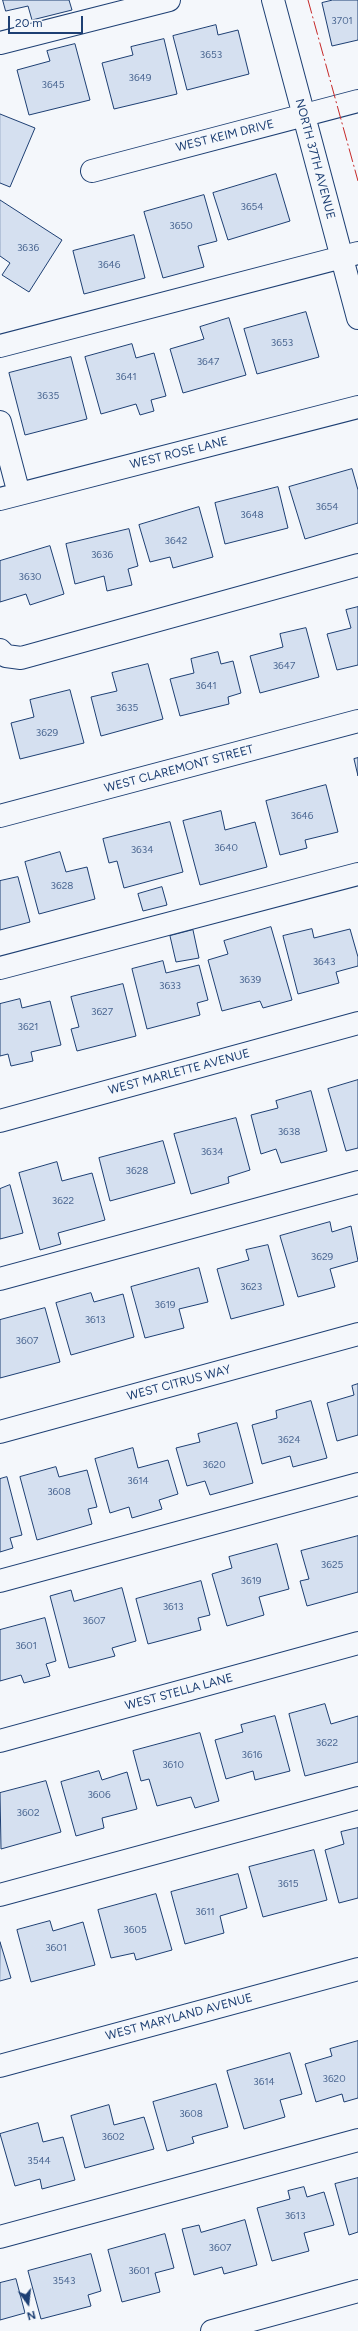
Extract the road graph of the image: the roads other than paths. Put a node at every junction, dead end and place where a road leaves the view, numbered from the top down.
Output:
1 (169, 0) edge
2 (272, 0) edge
3 (0, 43) edge
4 (358, 101) edge
5 (303, 116) junction
6 (92, 171) dead end
7 (350, 255) edge
8 (358, 318) edge
9 (0, 346) edge
10 (358, 407) edge
11 (0, 422) edge
12 (10, 497) edge
13 (358, 565) edge
14 (0, 650) edge
15 (358, 721) edge
16 (0, 816) edge
17 (358, 874) edge
18 (0, 968) edge
19 (358, 1023) edge
20 (0, 1121) edge
21 (358, 1182) edge
22 (0, 1279) edge
23 (358, 1334) edge
24 (0, 1432) edge
25 (358, 1484) edge
26 (0, 1581) edge
27 (358, 1643) edge
28 (0, 1741) edge
29 (358, 1798) edge
30 (0, 1895) edge
31 (358, 1969) edge
32 (0, 2066) edge
33 (358, 2140) edge
34 (0, 2237) edge
35 (358, 2292) edge
36 (212, 2331) edge

1 - 3 street
2 - 5 street, NORTH 37TH AVENUE
4 - 5 street, WEST KEIM DRIVE
5 - 6 street, WEST KEIM DRIVE
5 - 7 street, NORTH 37TH AVENUE
7 - 8 street, NORTH 37TH AVENUE
7 - 9 street
10 - 12 street, WEST ROSE LANE
11 - 12 street
13 - 14 street
15 - 16 street, WEST CLAREMONT STREET
17 - 18 street
19 - 20 street, WEST MARLETTE AVENUE
21 - 22 street
23 - 24 street, WEST CITRUS WAY
25 - 26 street
27 - 28 street, WEST STELLA LANE
29 - 30 street
31 - 32 street, WEST MARYLAND AVENUE
33 - 34 street
35 - 36 street

